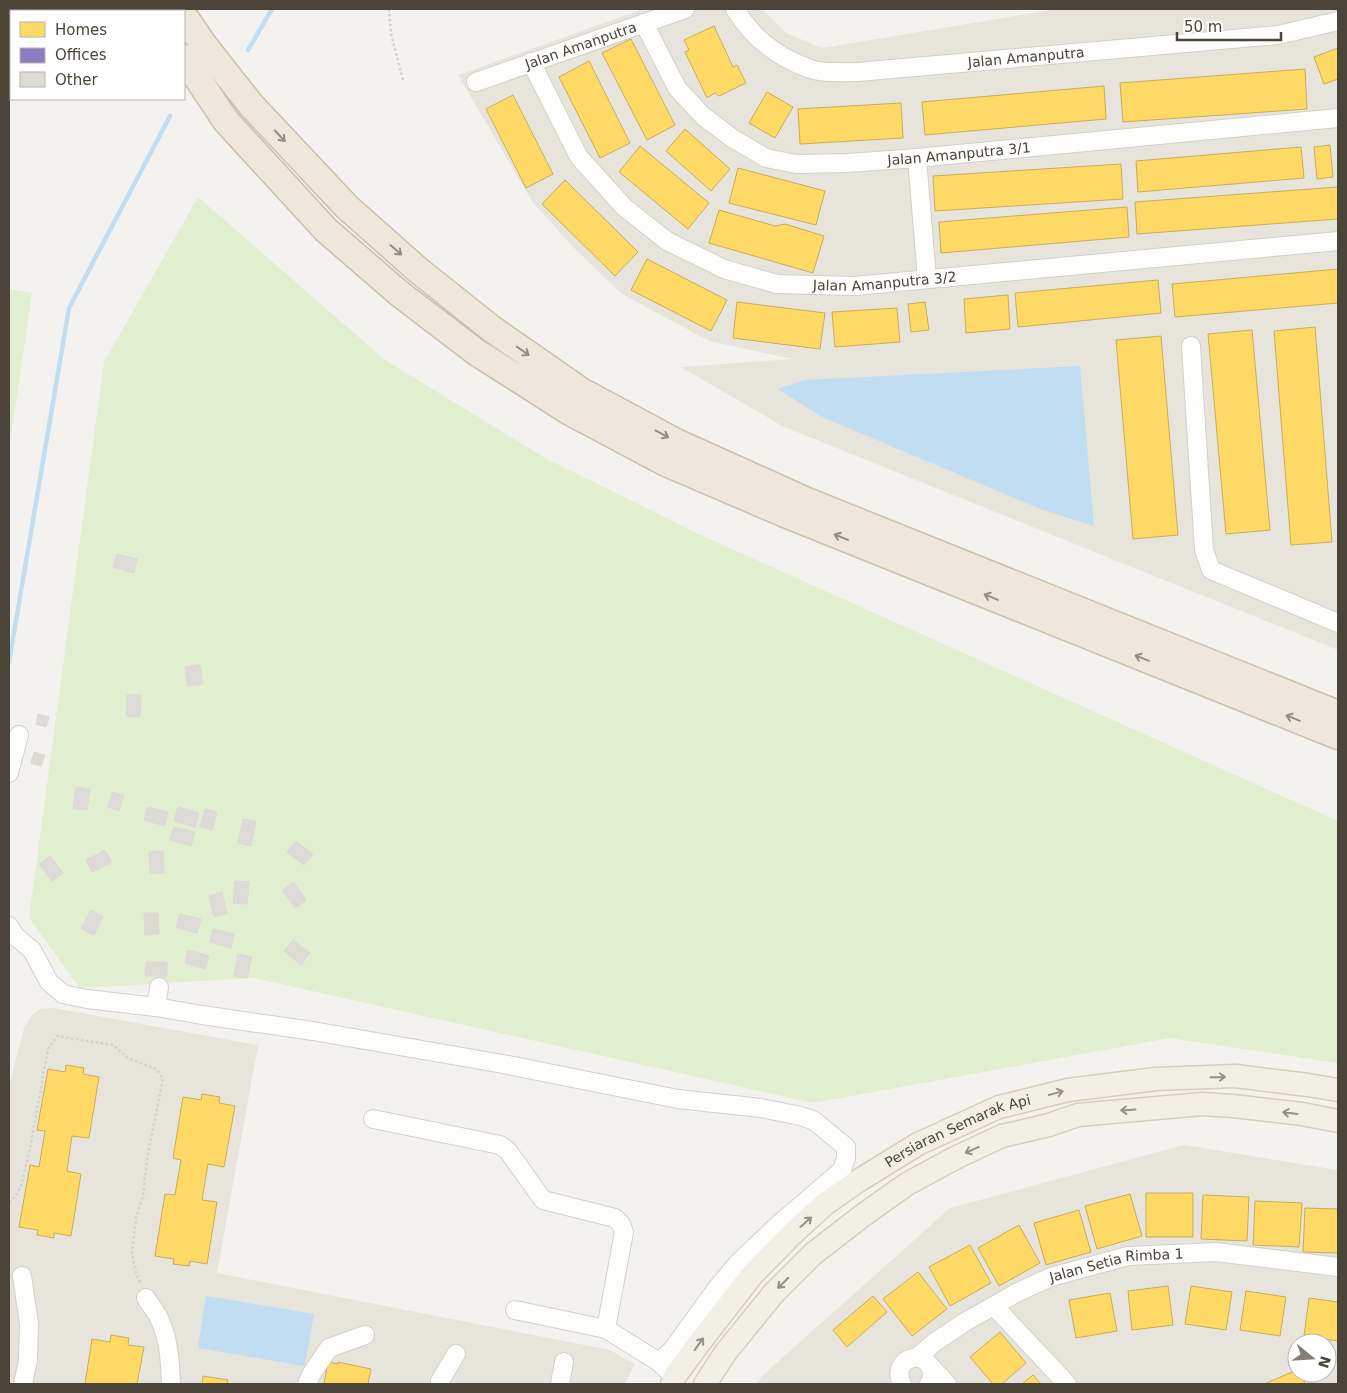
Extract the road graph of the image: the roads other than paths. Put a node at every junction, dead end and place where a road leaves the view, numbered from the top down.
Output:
1 (198, 9) edge
2 (685, 9) edge
3 (735, 9) edge
4 (185, 17) edge
5 (1338, 21) edge
6 (644, 23) junction
7 (185, 60) edge
8 (531, 62) junction
9 (185, 78) edge
10 (476, 82) dead end
11 (251, 105) junction
12 (1338, 118) edge
13 (226, 121) junction
14 (917, 158) junction
15 (1338, 241) edge
16 (927, 279) junction
17 (1192, 346) dead end
18 (1338, 624) edge
19 (1338, 714) edge
20 (19, 735) dead end
21 (1338, 736) edge
22 (9, 773) edge
23 (9, 926) edge
24 (159, 987) dead end
25 (156, 1007) junction
26 (1338, 1090) edge
27 (373, 1119) dead end
28 (1338, 1120) edge
29 (1338, 1267) edge
30 (22, 1276) dead end
31 (146, 1298) road end
32 (994, 1306) junction
33 (515, 1310) dead end
34 (606, 1329) junction
35 (366, 1335) dead end
36 (456, 1354) dead end
37 (564, 1362) dead end
38 (923, 1362) junction
39 (669, 1374) edge
40 (898, 1382) edge
41 (23, 1384) edge
42 (171, 1384) edge
43 (307, 1384) edge
44 (440, 1384) edge
45 (560, 1384) edge
46 (705, 1384) edge
47 (929, 1384) edge
48 (947, 1384) edge
49 (1067, 1384) edge

1 - 11 highway
2 - 6 street, Jalan Amanputra
3 - 5 street, Jalan Amanputra
4 - 11 highway
6 - 8 street, Jalan Amanputra
6 - 14 street, Jalan Amanputra 3/1
7 - 13 highway
8 - 10 street, Jalan Amanputra
8 - 16 street, Jalan Amanputra 3/2
9 - 13 highway
11 -> 19 highway
12 - 14 street, Jalan Amanputra 3/1
21 -> 13 highway
14 - 16 street
15 - 16 street, Jalan Amanputra 3/2
17 - 18 street
20 - 22 street
23 - 25 street
24 - 25 street
25 - 39 street
39 -> 26 main road, Persiaran Semarak Api
27 - 34 street
28 -> 46 main road, Persiaran Semarak Api
29 - 32 street, Jalan Setia Rimba 1
30 - 41 street
31 - 42 street
32 - 38 street, Jalan Setia Rimba 1
32 - 49 street
33 - 34 street
34 - 39 street
35 - 43 street
36 - 44 street
37 - 45 street
38 - 40 street, Jalan Setia Rimba 1
38 - 47 street
38 - 48 street

